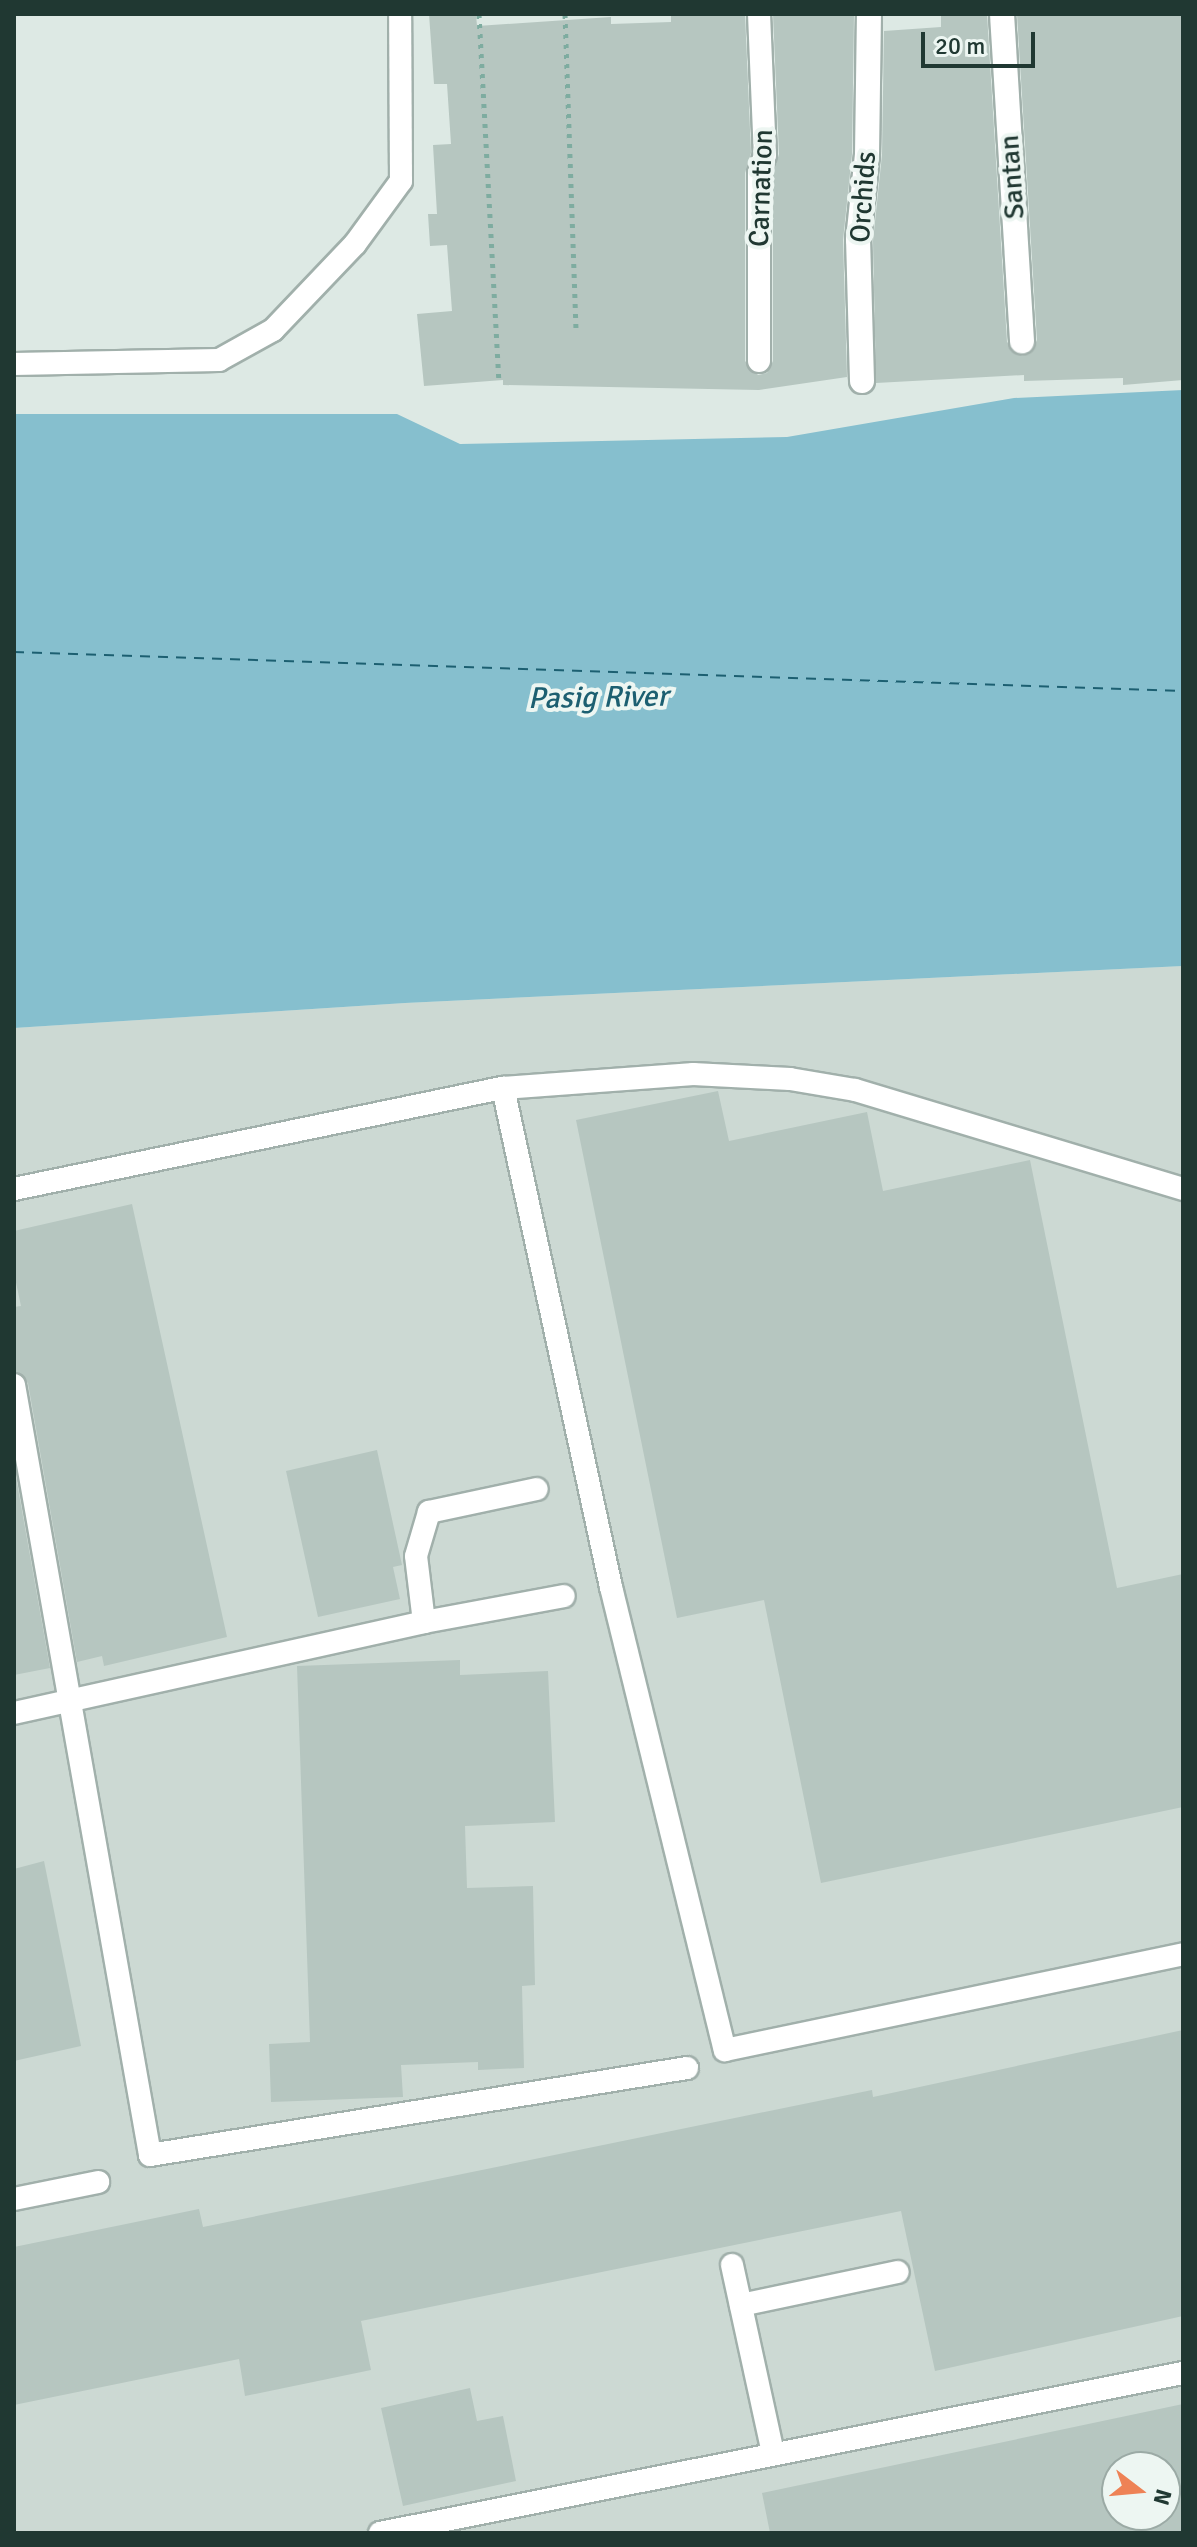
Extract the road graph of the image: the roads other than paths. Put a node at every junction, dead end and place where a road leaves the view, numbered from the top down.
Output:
1 (400, 14) edge
2 (759, 14) edge
3 (869, 14) edge
4 (1002, 14) edge
5 (1022, 341) dead end
6 (759, 361) dead end
7 (14, 364) edge
8 (862, 381) dead end
9 (503, 1088) junction
10 (14, 1189) edge
11 (1183, 1189) edge
12 (14, 1385) edge
13 (537, 1489) dead end
14 (564, 1596) dead end
15 (424, 1622) junction
16 (68, 1701) junction
17 (14, 1713) edge
18 (1183, 1954) edge
19 (687, 2068) dead end
20 (98, 2182) dead end
21 (14, 2199) edge
22 (732, 2265) dead end
23 (898, 2272) dead end
24 (741, 2305) junction
25 (1183, 2373) edge
26 (773, 2453) junction
27 (380, 2533) edge

1 - 7 lane
2 - 6 lane, Carnation
3 - 8 street, Orchids
4 - 5 street, Santan
9 - 10 lane
9 - 11 lane
9 - 18 lane
12 - 16 lane
13 - 15 lane
14 - 15 lane
15 - 16 lane
16 - 17 lane
16 - 19 lane
20 - 21 lane
22 - 24 lane
23 - 24 lane
24 - 26 lane
25 - 26 lane
26 - 27 lane

